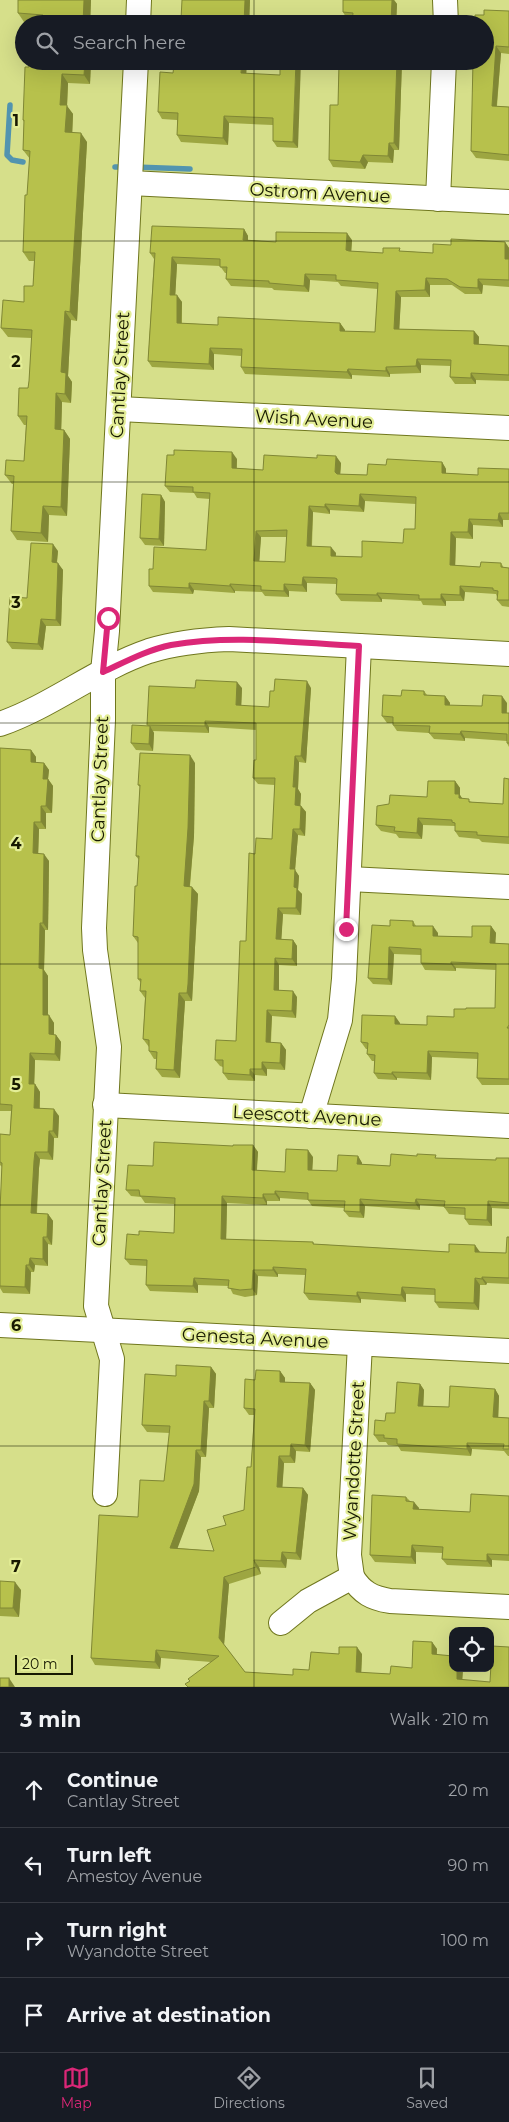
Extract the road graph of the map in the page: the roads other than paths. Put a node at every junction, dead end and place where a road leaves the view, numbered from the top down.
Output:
1 (139, 0) edge
2 (445, 0) edge
3 (138, 15) edge
4 (446, 15) edge
5 (136, 70) edge
6 (444, 70) edge
7 (130, 183) junction
8 (438, 199) junction
9 (509, 202) edge
10 (119, 409) junction
11 (509, 428) edge
12 (359, 646) junction
13 (509, 654) edge
14 (103, 672) junction
15 (0, 724) edge
16 (349, 879) junction
17 (509, 887) edge
18 (105, 1105) junction
19 (311, 1116) junction
20 (509, 1126) edge
21 (0, 1325) edge
22 (103, 1330) junction
23 (360, 1344) junction
24 (509, 1351) edge
25 (105, 1494) dead end
26 (352, 1578) junction
27 (509, 1607) edge
28 (281, 1623) dead end

1 - 3 street
2 - 4 street
5 - 7 street, Cantlay Street
6 - 8 street
7 - 8 street, Ostrom Avenue
7 - 10 street, Cantlay Street
8 - 9 street, Ostrom Avenue
10 - 11 street, Wish Avenue
10 - 14 street, Cantlay Street
12 - 13 street
12 - 14 street
12 - 16 street
14 - 15 street
14 - 18 street, Cantlay Street
16 - 17 street
16 - 19 street
18 - 19 street, Leescott Avenue
18 - 22 street, Cantlay Street
19 - 20 street, Leescott Avenue
21 - 22 street, Genesta Avenue
22 - 23 street, Genesta Avenue
22 - 25 street, Cantlay Street
23 - 24 street, Genesta Avenue
23 - 26 street, Wyandotte Street
26 - 27 street
26 - 28 street

